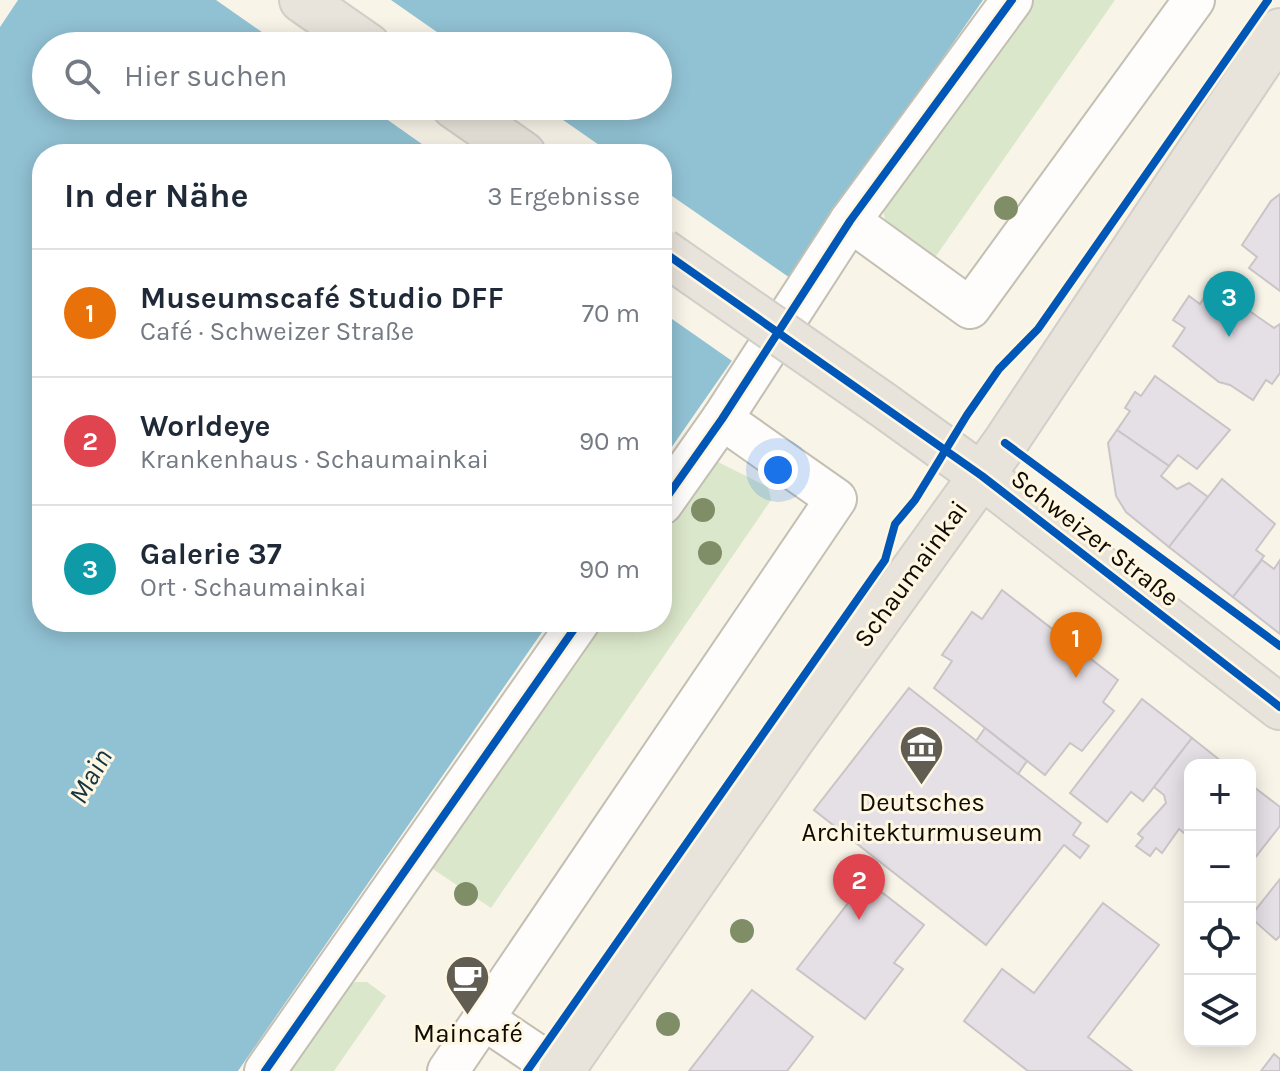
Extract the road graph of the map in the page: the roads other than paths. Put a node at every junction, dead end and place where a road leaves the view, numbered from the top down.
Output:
1 (302, 0) edge
2 (1012, 0) edge
3 (1194, 0) edge
4 (1280, 31) edge
5 (348, 32) edge
6 (474, 120) edge
7 (509, 144) edge
8 (850, 221) junction
9 (672, 258) edge
10 (722, 419) junction
11 (982, 476) junction
12 (672, 490) edge
13 (572, 632) edge
14 (1280, 707) edge
15 (485, 1020) junction
16 (265, 1071) edge
17 (448, 1071) edge
18 (561, 1071) edge

1 - 5 main road
2 - 8 lane
3 - 8 lane
4 - 11 main road, Schaumainkai
6 - 7 main road
8 - 10 lane
9 - 11 main road, Schweizer Straße, bridge
10 - 12 lane
10 - 15 lane
11 - 14 main road, Schweizer Straße
11 - 18 main road, Schaumainkai
13 - 16 lane
15 - 17 lane
15 - 18 lane

